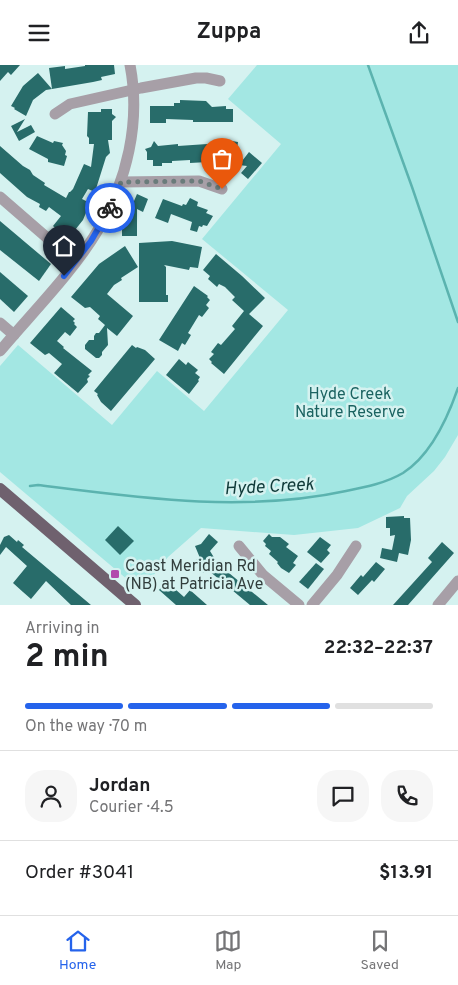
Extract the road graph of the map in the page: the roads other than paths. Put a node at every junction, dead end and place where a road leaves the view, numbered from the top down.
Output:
1 (130, 65) edge
2 (220, 81) dead end
3 (133, 90) junction
4 (54, 114) dead end
5 (121, 182) junction
6 (222, 189) dead end
7 (0, 197) edge
8 (75, 262) junction
9 (0, 323) edge
10 (14, 335) junction
11 (0, 351) edge
12 (0, 489) edge
13 (356, 546) dead end
14 (239, 547) dead end
15 (458, 581) edge
16 (129, 603) edge
17 (299, 605) edge
18 (312, 605) edge
19 (438, 605) edge

1 - 3 street
2 - 3 street
3 - 4 street
3 - 5 street
5 - 6 street
5 - 8 street
7 - 8 street
8 - 10 street
9 - 10 street
10 - 11 street
12 - 16 main road
13 - 18 street
14 - 17 street
15 - 19 street

